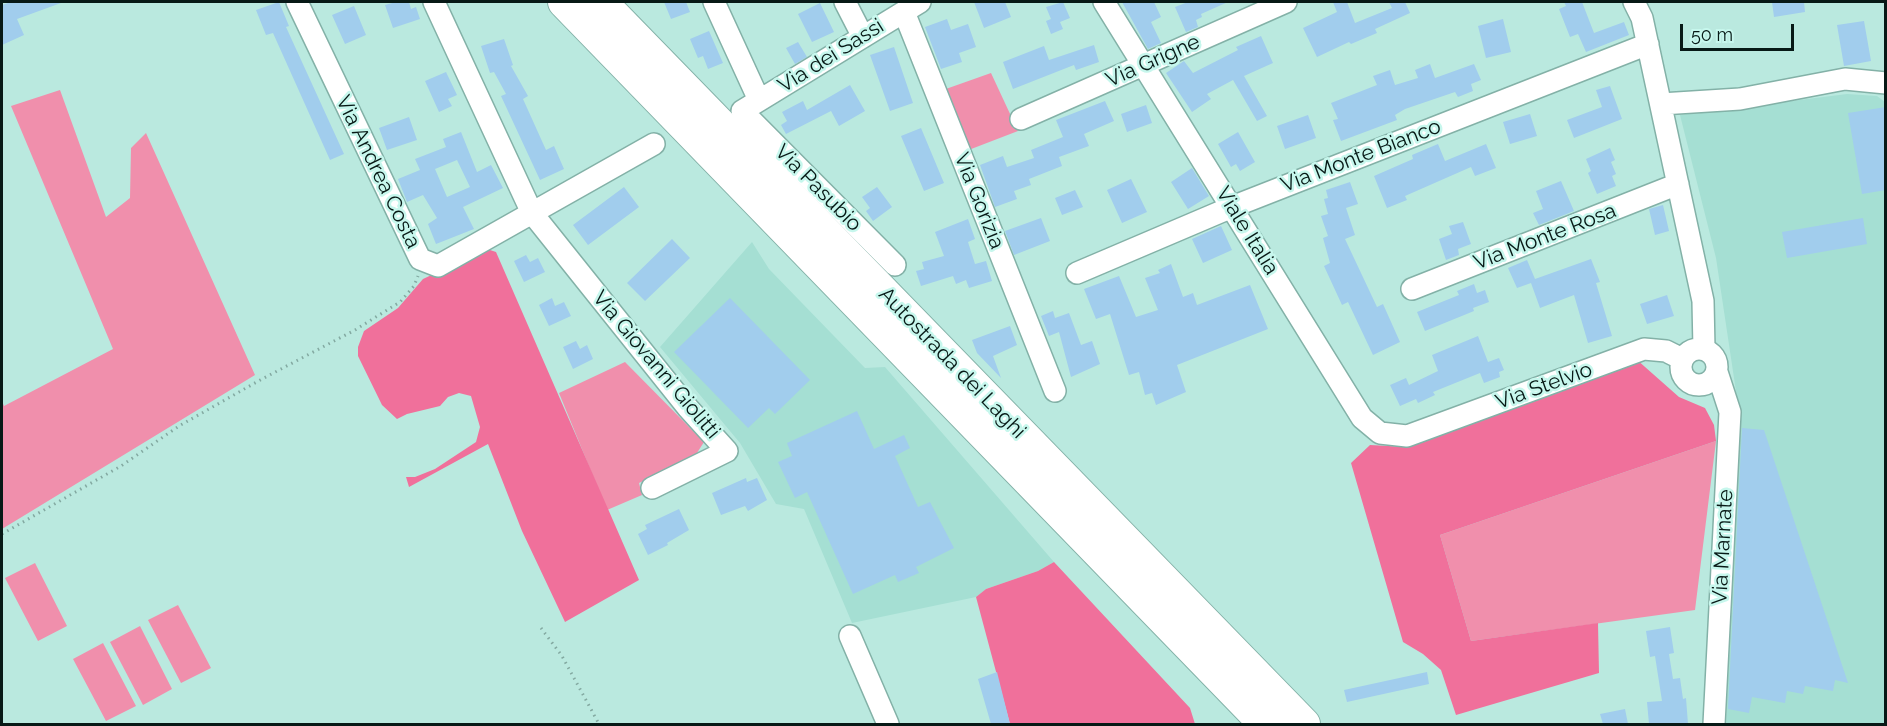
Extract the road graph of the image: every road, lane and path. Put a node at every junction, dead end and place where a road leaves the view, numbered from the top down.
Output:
1 (297, 2) edge
2 (434, 2) edge
3 (564, 2) edge
4 (601, 2) edge
5 (714, 2) edge
6 (845, 2) edge
7 (1104, 2) edge
8 (1286, 2) edge
9 (1634, 2) edge
10 (912, 7) edge
11 (863, 37) junction
12 (1648, 44) junction
13 (1144, 65) junction
14 (1886, 83) edge
15 (1661, 104) junction
16 (751, 106) junction
17 (1021, 119) dead end
18 (654, 144) dead end
19 (1678, 184) junction
20 (1232, 207) junction
21 (532, 213) junction
22 (420, 259) junction
23 (895, 265) dead end
24 (1077, 273) dead end
25 (1412, 289) dead end
26 (1704, 349) junction
27 (1682, 359) junction
28 (1717, 372) junction
29 (1055, 391) dead end
30 (1407, 436) joint
31 (652, 488) dead end
32 (2, 534) edge
33 (541, 628) dead end
34 (850, 636) dead end
35 (599, 724) edge
36 (888, 724) edge
37 (1265, 724) edge
38 (1304, 724) edge
39 (1714, 724) edge

1 - 22 street, Via Andrea Costa
2 - 21 street, Via Giovanni Giolitti
3 - 37 highway, Autostrada dei Laghi
4 - 38 highway, Autostrada dei Laghi
5 - 16 street
6 - 11 street
7 - 13 street, Viale Italia
8 - 13 street, Via Grigne
9 - 12 street, Via Marnate
10 - 11 street, Via dei Sassi
10 - 29 street, Via Gorizia
11 - 16 street, Via dei Sassi
12 - 15 street, Via Marnate
12 - 20 street, Via Monte Bianco
13 - 17 street, Via Grigne
13 - 20 street, Viale Italia
14 - 15 street
15 - 19 street, Via Marnate
16 - 23 street, Via Pasubio
18 - 21 street
19 - 25 street, Via Monte Rosa
19 - 26 street, Via Marnate
20 - 24 street, Via Monte Bianco
20 - 30 street, Viale Italia
21 - 22 street, Via Andrea Costa
21 - 31 street, Via Giovanni Giolitti
22 - 32 path
26 - 27 street
26 - 28 street, Via Marnate
27 - 28 street
27 - 30 street, Via Stelvio
28 - 39 street, Via Marnate
33 - 35 path
34 - 36 street

